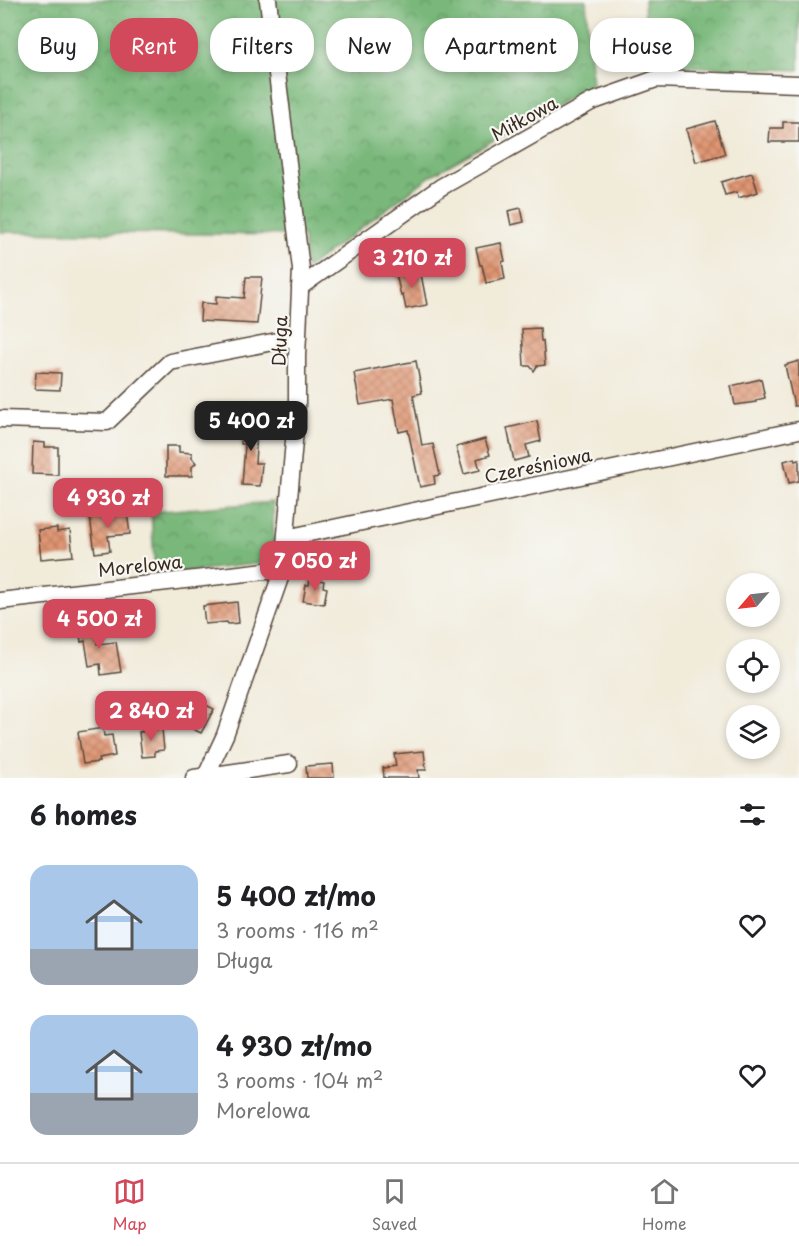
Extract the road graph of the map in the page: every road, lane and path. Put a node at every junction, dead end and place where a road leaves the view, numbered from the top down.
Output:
1 (268, 0) edge
2 (799, 84) edge
3 (300, 287) junction
4 (298, 337) junction
5 (0, 419) edge
6 (799, 430) edge
7 (286, 538) junction
8 (284, 569) junction
9 (0, 601) edge
10 (290, 764) dead end
11 (202, 777) edge

1 - 3 street, Długa
2 - 3 street, Miłkowa
3 - 4 street, Długa
4 - 5 street
4 - 7 street, Długa
6 - 7 street, Czereśniowa
7 - 8 street, Długa
8 - 9 street, Morelowa
8 - 11 street, Długa
10 - 11 street

